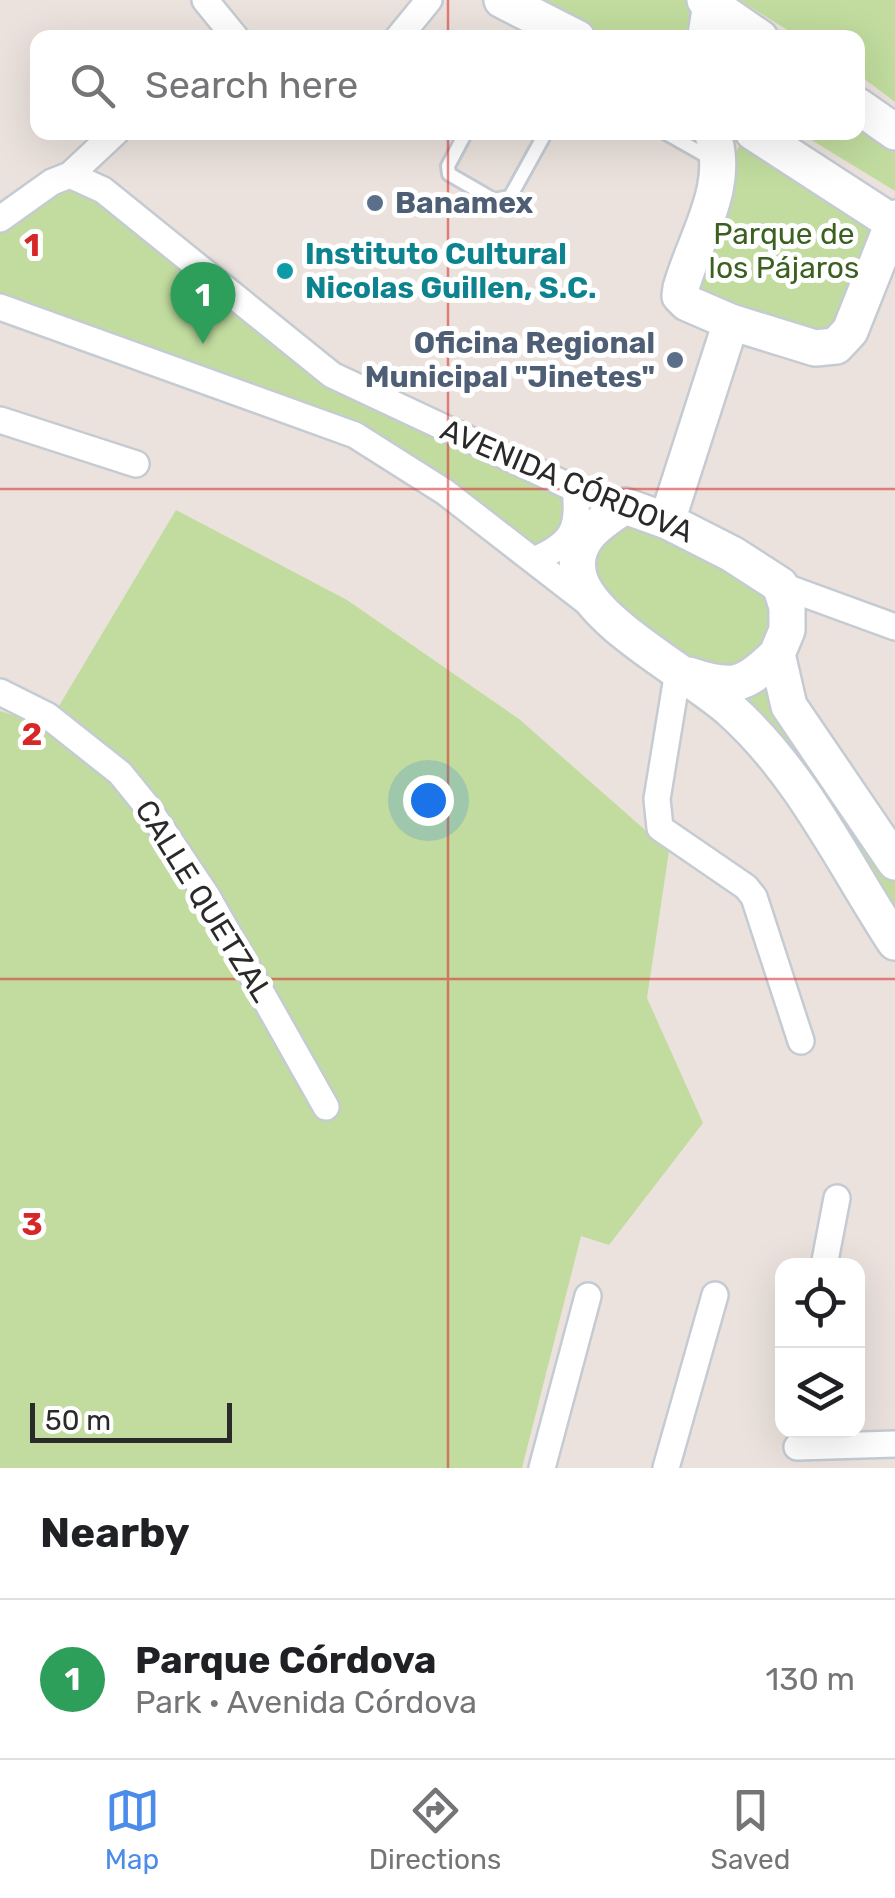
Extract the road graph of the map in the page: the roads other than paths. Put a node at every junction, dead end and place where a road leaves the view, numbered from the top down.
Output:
1 (205, 0) edge
2 (428, 0) edge
3 (502, 0) edge
4 (707, 1) edge
5 (540, 29) edge
6 (229, 30) edge
7 (404, 30) edge
8 (704, 30) edge
9 (749, 30) edge
10 (865, 111) edge
11 (895, 132) edge
12 (107, 140) edge
13 (462, 140) edge
14 (542, 140) edge
15 (766, 140) edge
16 (714, 146) edge
17 (70, 175) junction
18 (0, 218) edge
19 (894, 222) edge
20 (0, 307) edge
21 (731, 322) junction
22 (0, 420) edge
23 (136, 464) dead end
24 (575, 489) junction
25 (625, 506) junction
26 (666, 521) junction
27 (534, 560) junction
28 (780, 585) junction
29 (597, 610) junction
30 (895, 628) edge
31 (777, 654) junction
32 (678, 671) junction
33 (0, 692) edge
34 (895, 862) edge
35 (895, 942) edge
36 (801, 1041) dead end
37 (326, 1106) dead end
38 (837, 1198) dead end
39 (826, 1258) edge
40 (715, 1295) dead end
41 (588, 1296) dead end
42 (895, 1444) edge
43 (798, 1448) edge
44 (542, 1468) edge
45 (666, 1468) edge

1 - 6 street
2 - 7 street
3 - 5 main road
4 - 8 street
4 - 9 main road
10 - 11 main road
12 - 17 street
13 - 14 lane
15 - 19 main road
16 - 21 main road
17 - 18 street
17 - 24 street, AVENIDA CÓRDOVA
19 - 21 main road
20 - 27 street, AVENIDA CÓRDOVA
21 - 26 main road
22 - 23 street
24 - 25 street, AVENIDA CÓRDOVA
24 - 27 street
25 - 26 main road, AVENIDA CÓRDOVA
25 - 29 main road
26 - 28 main road, AVENIDA CÓRDOVA
27 - 29 street, AVENIDA CÓRDOVA
28 - 30 street
28 - 31 main road
29 - 32 main road, AVENIDA CÓRDOVA
31 - 32 main road
31 - 34 main road
32 - 35 main road, AVENIDA CÓRDOVA
32 - 36 street
33 - 37 street, CALLE QUETZAL
38 - 39 street
40 - 45 street
41 - 44 street
42 - 43 street

